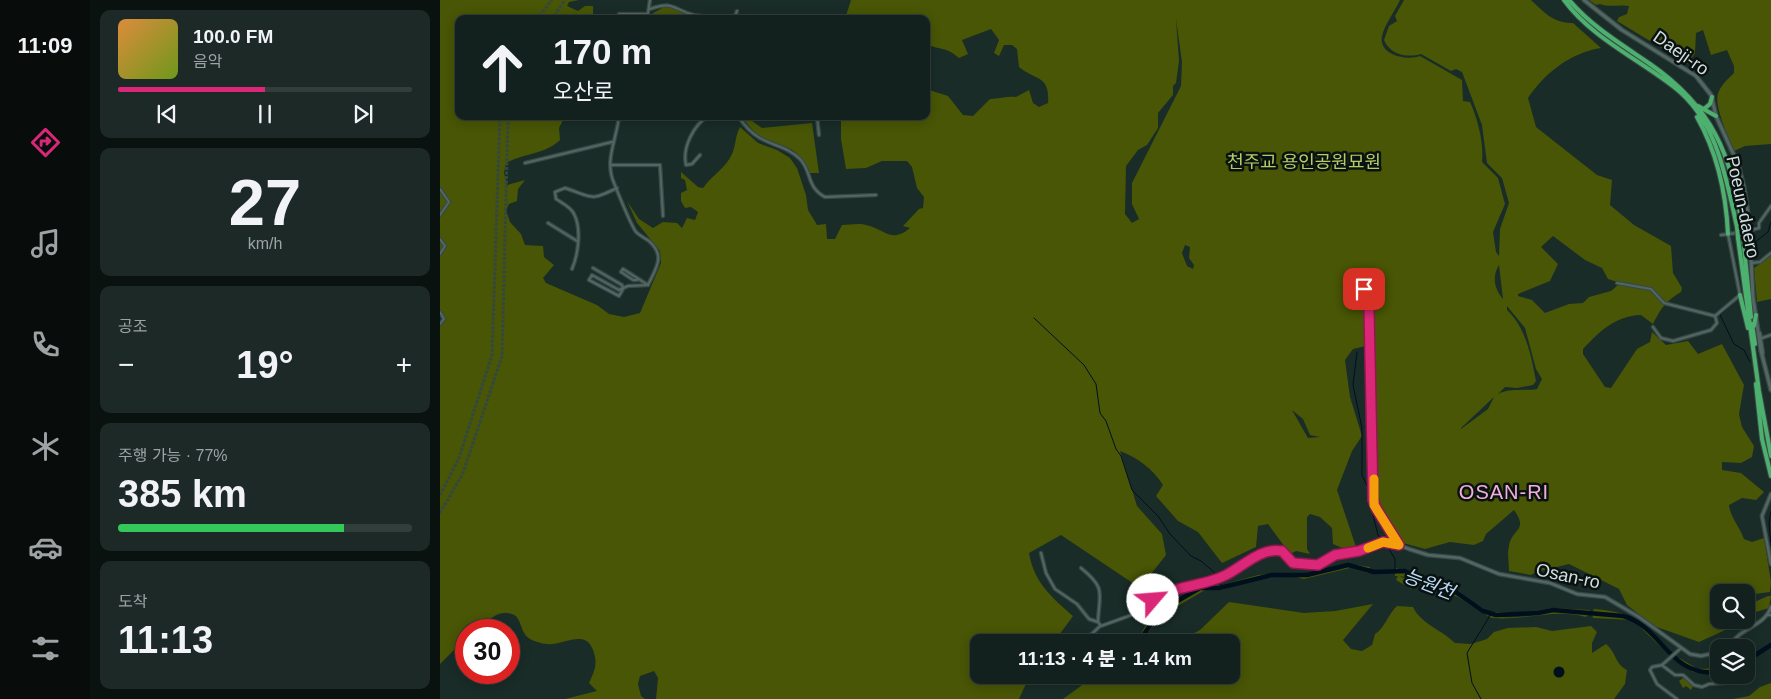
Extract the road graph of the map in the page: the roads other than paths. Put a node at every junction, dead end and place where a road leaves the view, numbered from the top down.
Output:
1 (650, 0) edge
2 (1564, 0) edge
3 (1569, 0) edge
4 (1584, 0) edge
5 (650, 9) junction
6 (737, 11) dead end
7 (648, 14) joint
8 (618, 15) edge
9 (694, 15) edge
10 (736, 15) edge
11 (1712, 98) junction
12 (1693, 105) junction
13 (1704, 109) junction
14 (1716, 116) junction
15 (618, 120) edge
16 (702, 120) edge
17 (741, 120) edge
18 (817, 120) edge
19 (819, 135) dead end
20 (612, 142) junction
21 (700, 155) dead end
22 (525, 163) dead end
23 (612, 165) junction
24 (618, 188) junction
25 (440, 189) edge
26 (876, 195) dead end
27 (1771, 206) edge
28 (440, 215) edge
29 (663, 216) dead end
30 (548, 223) dead end
31 (1739, 227) junction
32 (1749, 231) junction
33 (1728, 234) junction
34 (1721, 235) dead end
35 (1741, 238) junction
36 (440, 239) edge
37 (577, 241) junction
38 (1771, 253) edge
39 (440, 254) edge
40 (1752, 263) junction
41 (593, 268) dead end
42 (572, 269) dead end
43 (637, 280) junction
44 (1617, 283) dead end
45 (648, 284) junction
46 (1363, 286) dead end
47 (623, 289) junction
48 (1748, 291) junction
49 (1740, 295) junction
50 (1753, 298) junction
51 (440, 312) edge
52 (1756, 315) joint
53 (1715, 316) junction
54 (440, 324) edge
55 (1653, 327) dead end
56 (1756, 329) junction
57 (1771, 335) edge
58 (1762, 338) junction
59 (1753, 355) junction
60 (1757, 374) junction
61 (1756, 381) junction
62 (1771, 390) edge
63 (1771, 445) edge
64 (1771, 456) edge
65 (1771, 476) edge
66 (1771, 494) edge
67 (1399, 545) junction
68 (1041, 553) dead end
69 (1771, 564) edge
70 (1081, 568) dead end
71 (1771, 607) edge
72 (1770, 615) edge
73 (1098, 622) junction
74 (1100, 626) junction
75 (1090, 634) edge
76 (1733, 639) edge
77 (1680, 648) junction
78 (1710, 654) edge
79 (1662, 665) junction
80 (1710, 684) edge
81 (1677, 699) edge

1 - 5 street
2 - 12 highway, Poeun-daero
3 - 12 highway, Poeun-daero
4 - 11 main road, Daeji-ro
5 - 7 street
5 - 9 street
6 - 10 street
7 - 8 street
11 - 13 highway
11 - 14 main road, Daeji-ro
12 - 13 highway
12 - 31 highway, Poeun-daero
12 - 31 highway, Poeun-daero
12 - 33 highway
13 - 14 highway
14 - 32 main road, Daeji-ro
15 - 20 street
16 - 21 street
17 - 26 street
18 - 19 street
20 - 22 street
20 - 23 street
23 - 24 street
23 - 29 street
24 - 37 street
24 - 45 street
25 - 28 street
27 - 32 street
30 - 37 street
31 - 35 highway, Poeun-daero, bridge
32 - 33 street
32 - 40 main road, Daeji-ro
33 - 34 street
33 - 49 street
35 - 48 highway, Poeun-daero
35 - 59 highway, Poeun-daero
36 - 39 street
37 - 42 street
38 - 40 street
40 - 50 main road, Daeji-ro
41 - 47 street
43 - 43 street
43 - 45 street
44 - 53 street
45 - 47 street
46 - 67 street
47 - 47 street
48 - 50 highway
48 - 56 highway, Poeun-daero
49 - 53 street
49 - 59 highway
50 - 52 main road, Daeji-ro
51 - 54 street
52 - 56 highway
53 - 55 street
56 - 58 street
56 - 62 main road
56 - 63 highway, Poeun-daero
57 - 58 street
58 - 62 street
59 - 60 highway, Poeun-daero
59 - 61 highway
60 - 61 highway
60 - 64 highway, Poeun-daero
61 - 65 highway
66 - 69 street
67 - 74 street
67 - 77 street, Osan-ro
68 - 73 street
70 - 73 street
71 - 72 street
72 - 76 street
73 - 74 street
74 - 75 street
77 - 78 street, Osan-ro
77 - 79 street
79 - 80 street
79 - 81 street

